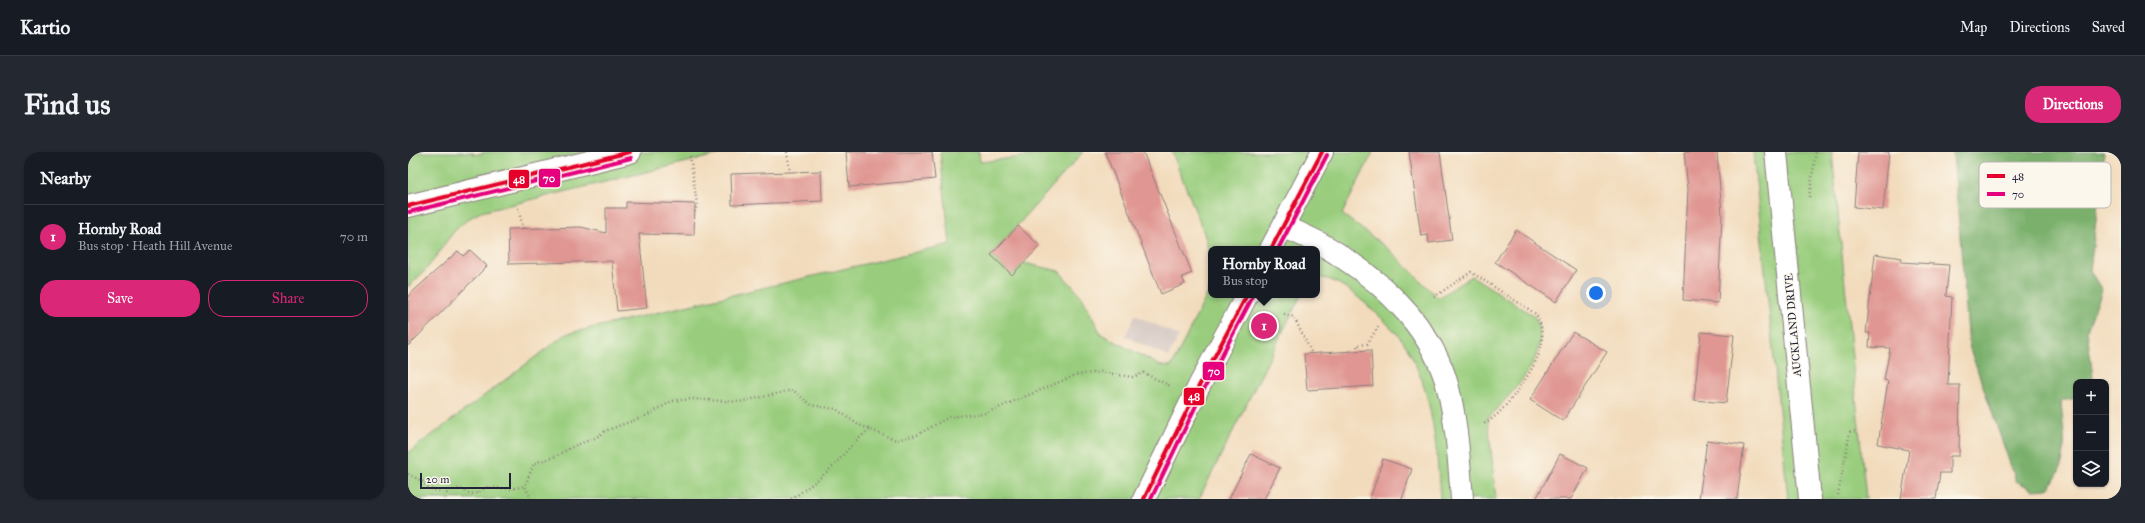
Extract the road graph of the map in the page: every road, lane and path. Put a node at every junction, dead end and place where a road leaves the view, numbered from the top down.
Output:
1 (630, 152) edge
2 (787, 152) edge
3 (1322, 152) edge
4 (1776, 152) edge
5 (1816, 152) edge
6 (690, 156) dead end
7 (790, 172) dead end
8 (1809, 199) dead end
9 (408, 206) edge
10 (517, 207) dead end
11 (695, 212) dead end
12 (1283, 226) junction
13 (523, 228) dead end
14 (1273, 246) edge
15 (1434, 297) dead end
16 (1245, 298) edge
17 (1284, 314) dead end
18 (1382, 321) dead end
19 (1358, 351) dead end
20 (1312, 354) dead end
21 (1194, 398) junction
22 (1482, 424) dead end
23 (871, 430) junction
24 (1856, 431) dead end
25 (408, 474) edge
26 (525, 486) junction
27 (531, 499) edge
28 (791, 499) edge
29 (1144, 499) edge
30 (1462, 499) edge
31 (1810, 499) edge
32 (1838, 499) edge

1 - 9 street
2 - 7 path
3 - 12 street
4 - 31 street, AUCKLAND DRIVE
5 - 8 path
6 - 11 path
10 - 13 path
12 - 14 street
12 - 30 street
15 - 22 path
16 - 21 street
17 - 20 path
18 - 19 path
21 - 23 path
21 - 29 street
23 - 26 path
23 - 28 path
24 - 32 path
25 - 26 path
26 - 27 path

